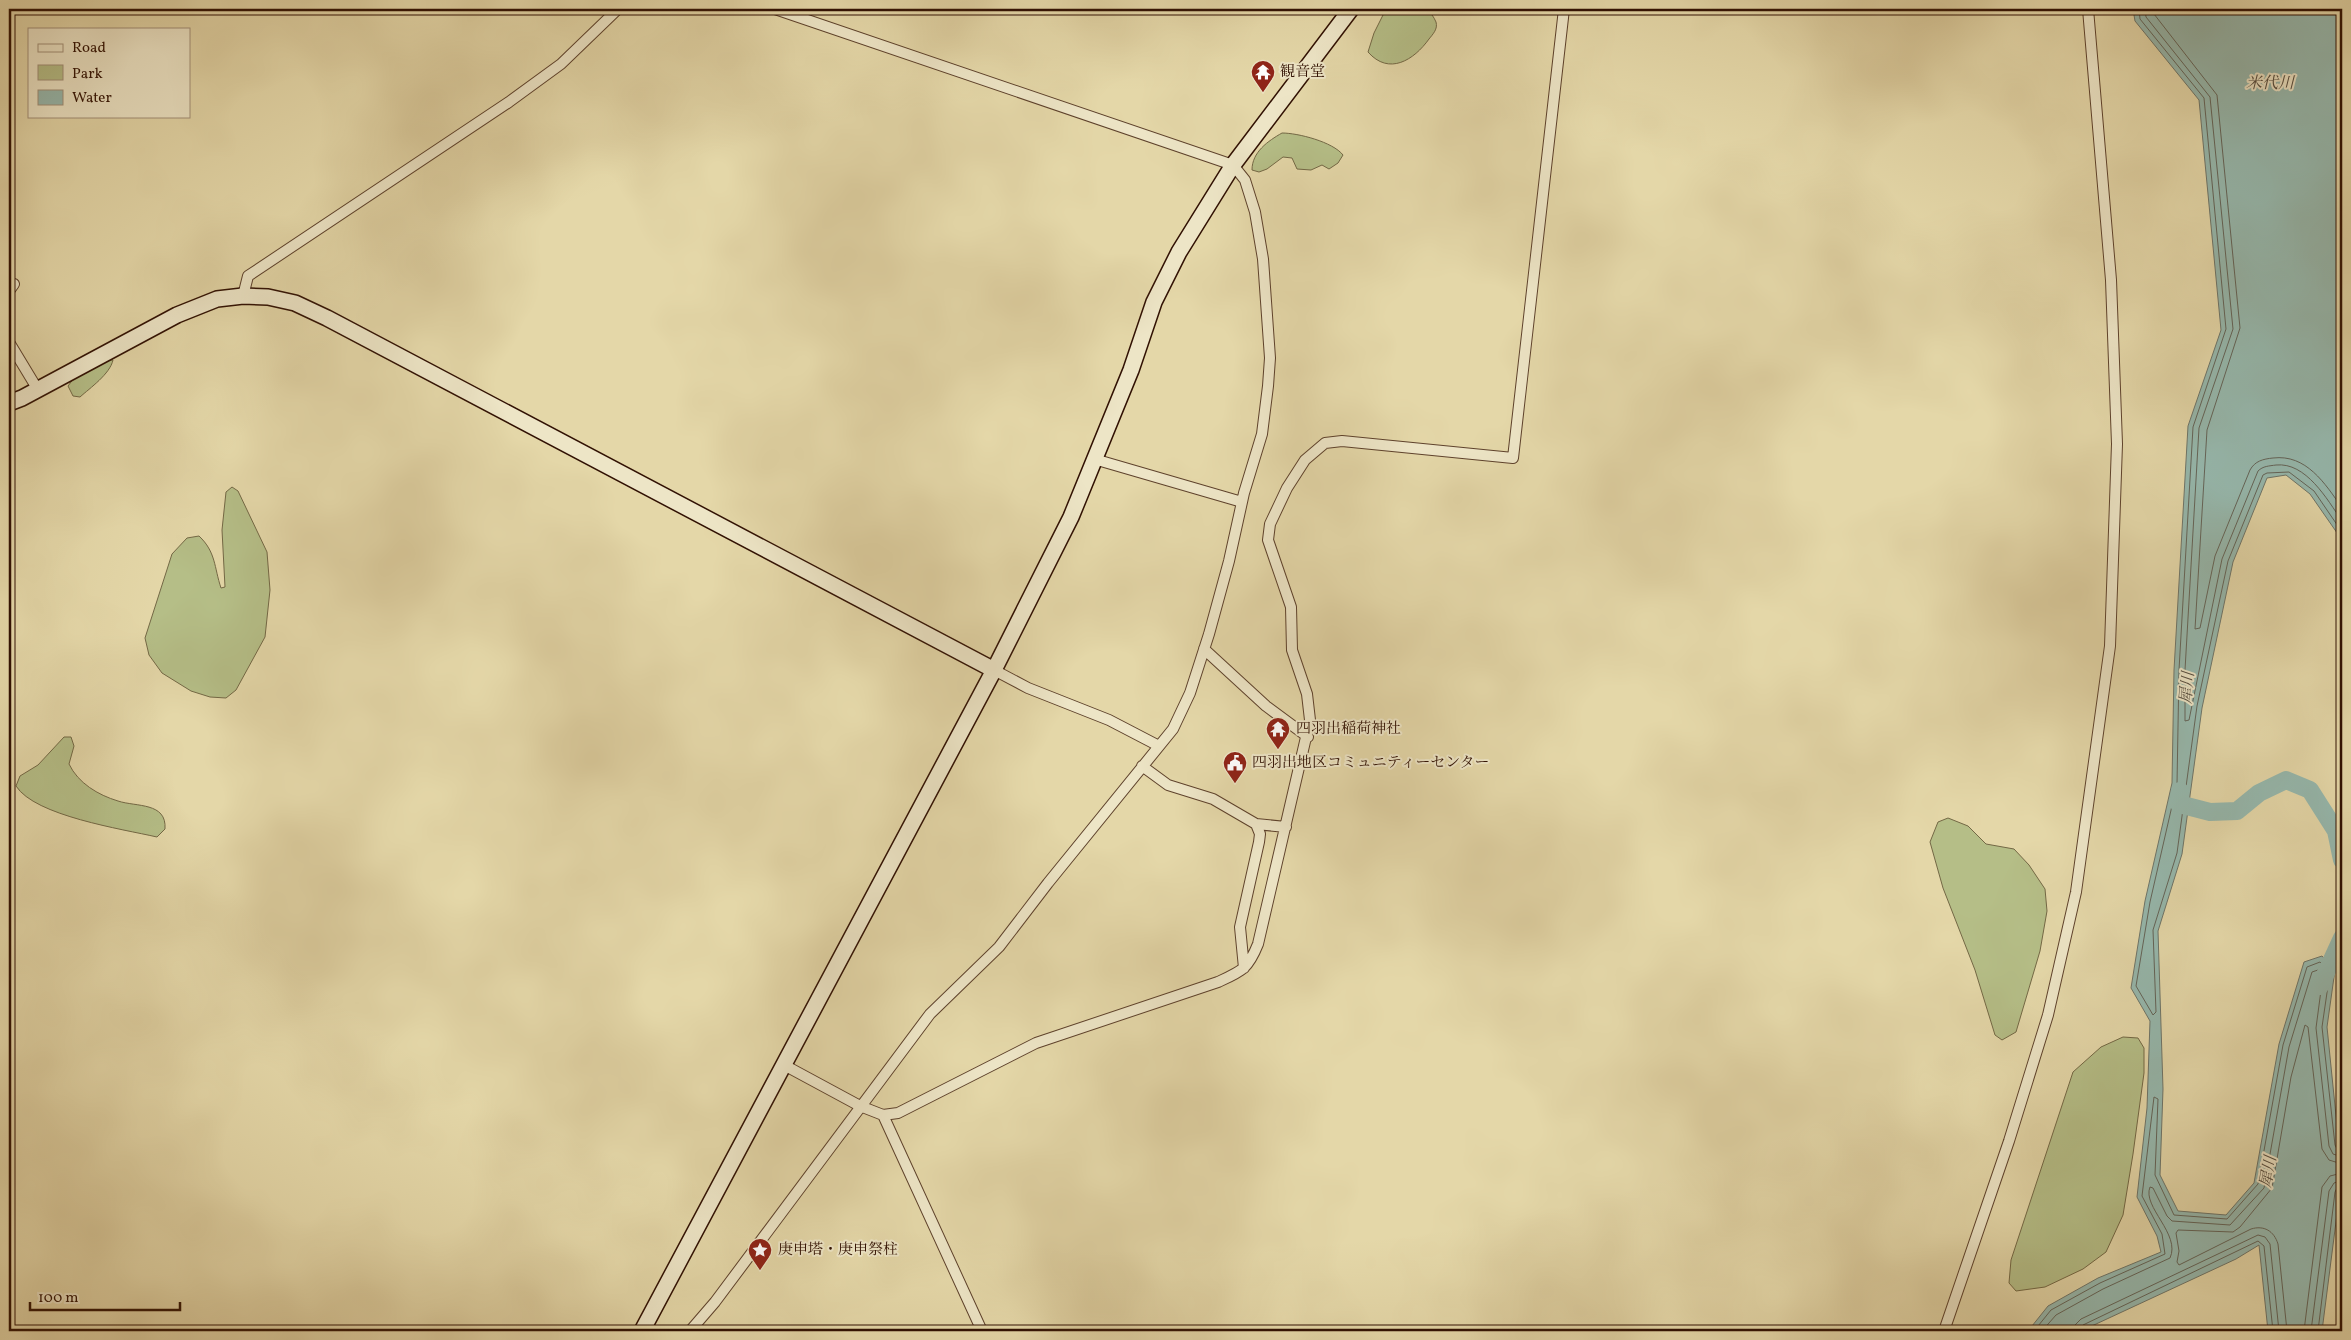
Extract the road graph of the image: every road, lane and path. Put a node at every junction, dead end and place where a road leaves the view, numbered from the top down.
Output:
1 (618, 9) edge
2 (775, 9) edge
3 (1351, 9) edge
4 (1564, 9) edge
5 (2088, 9) edge
6 (1233, 165) junction
7 (243, 296) junction
8 (9, 342) edge
9 (38, 390) junction
10 (9, 403) edge
11 (1094, 458) junction
12 (1242, 502) junction
13 (1204, 649) junction
14 (994, 670) junction
15 (1308, 737) junction
16 (1159, 746) junction
17 (1142, 766) junction
18 (1256, 824) junction
19 (1286, 827) junction
20 (1244, 968) junction
21 (784, 1065) junction
22 (860, 1106) junction
23 (883, 1115) junction
24 (642, 1331) edge
25 (690, 1331) edge
26 (982, 1331) edge
27 (1944, 1331) edge

1 - 7 street
2 - 6 street
3 - 6 street
4 - 15 street
5 - 27 street
6 - 11 street
6 - 12 street
7 - 9 street
7 - 14 street
8 - 9 street
9 - 10 street
11 - 12 street
11 - 14 street
12 - 13 street
13 - 15 street
13 - 16 street
14 - 16 street
14 - 21 street
15 - 19 street
16 - 17 street
17 - 18 street
17 - 22 street
18 - 19 street
18 - 20 street
19 - 20 street
20 - 23 street
21 - 22 street
21 - 24 street
22 - 23 street
22 - 25 street
23 - 26 street

